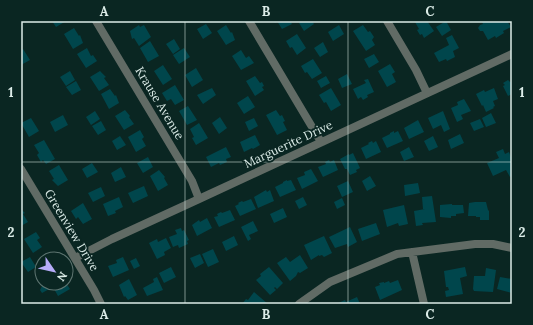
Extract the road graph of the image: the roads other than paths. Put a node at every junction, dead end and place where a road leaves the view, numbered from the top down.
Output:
1 (96, 21) edge
2 (249, 21) edge
3 (387, 21) edge
4 (512, 54) edge
5 (427, 93) junction
6 (321, 142) junction
7 (21, 169) edge
8 (199, 198) junction
9 (512, 248) edge
10 (412, 252) junction
11 (75, 258) junction
12 (101, 304) edge
13 (299, 304) edge
14 (424, 304) edge

1 - 8 street, Krause Avenue
2 - 6 street
3 - 5 street
4 - 5 street, Marguerite Drive
5 - 6 street, Marguerite Drive
6 - 8 street, Marguerite Drive
7 - 11 street, Greenview Drive
8 - 11 street, Marguerite Drive
9 - 10 street
10 - 13 street
10 - 14 street
11 - 12 street, Greenview Drive

